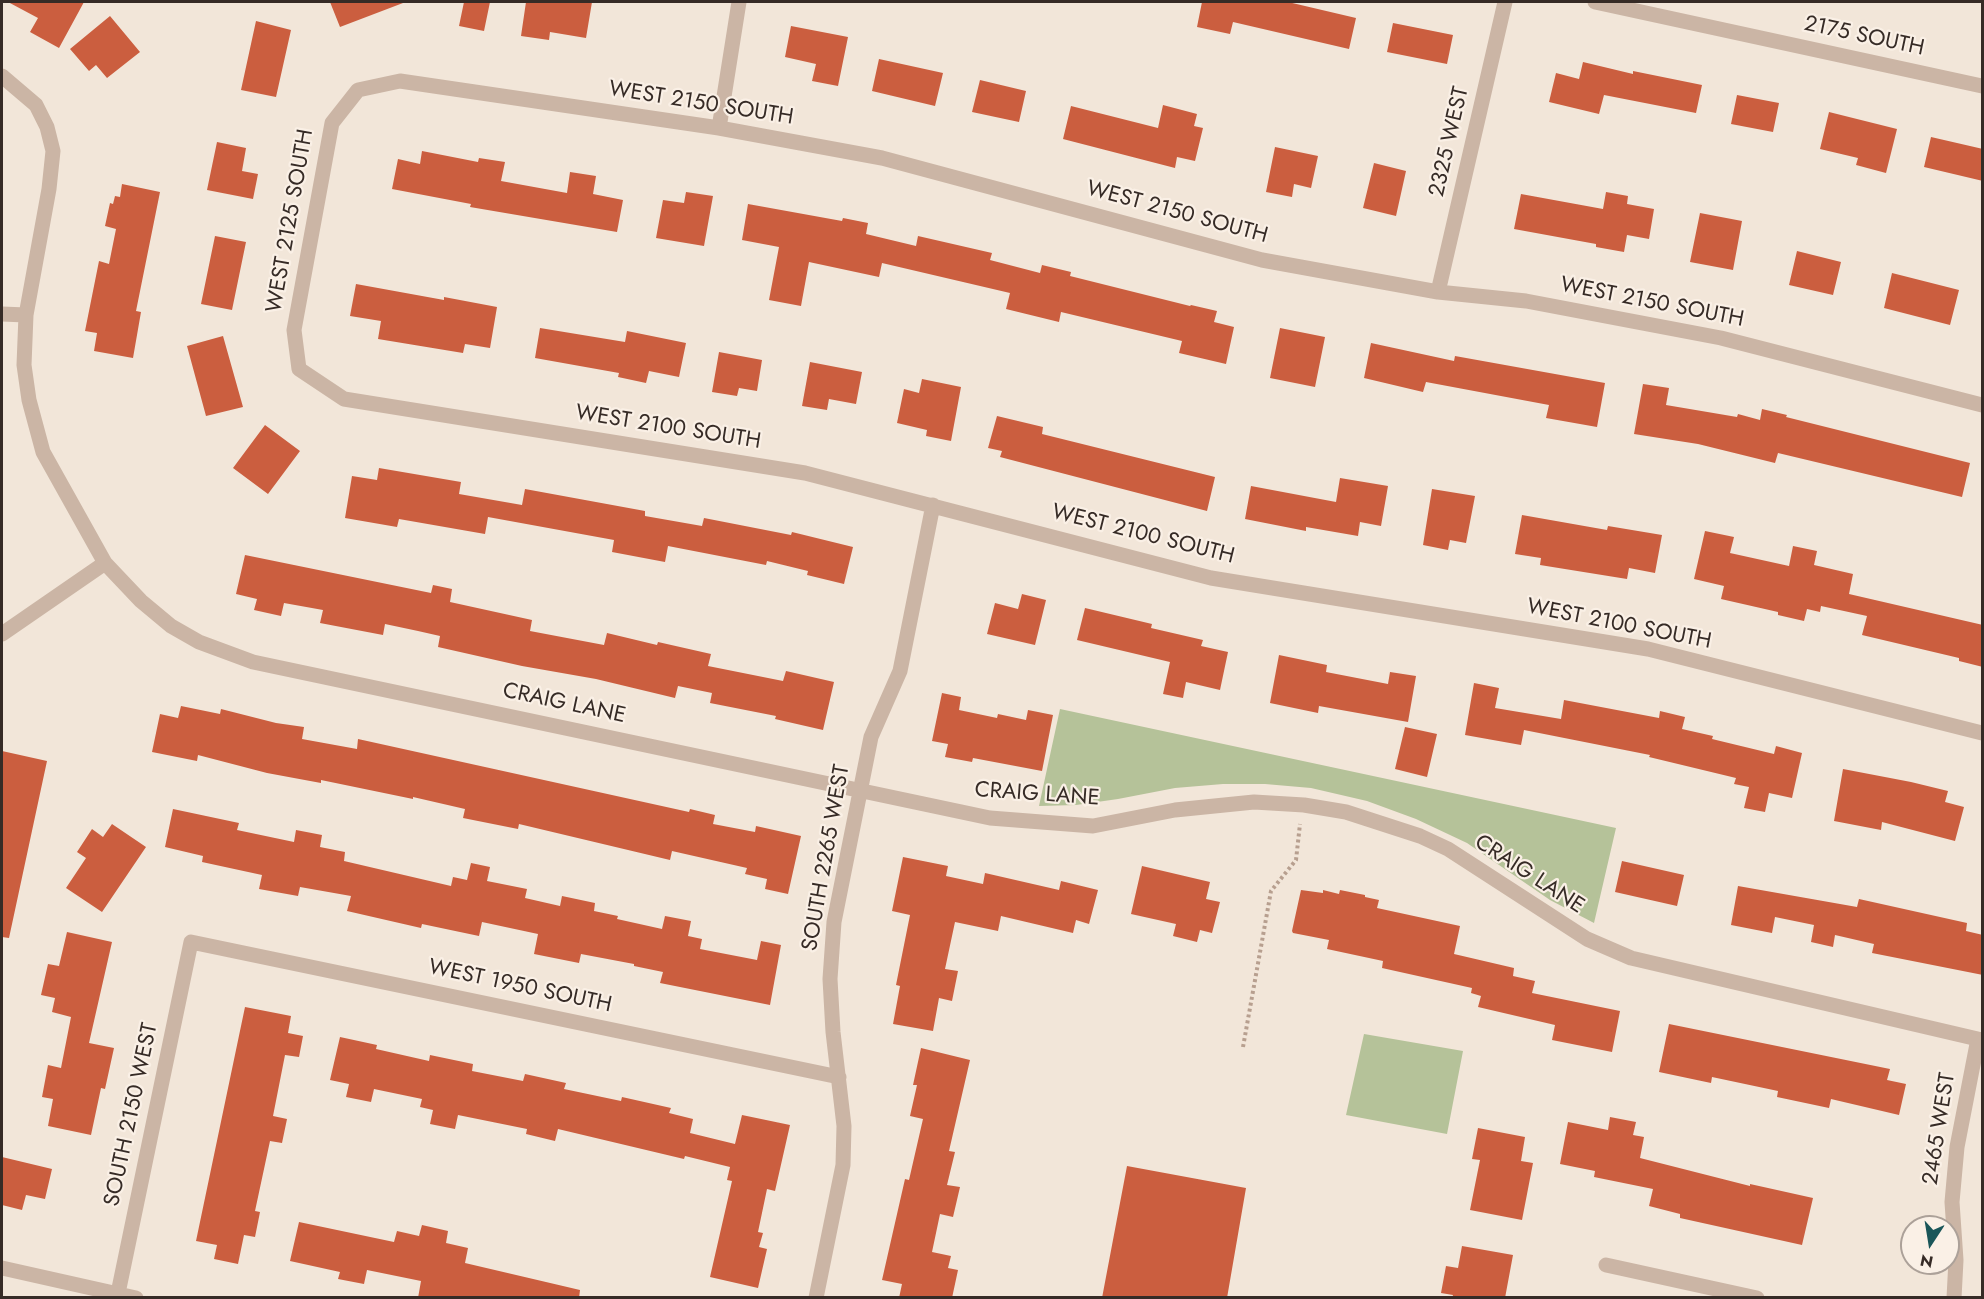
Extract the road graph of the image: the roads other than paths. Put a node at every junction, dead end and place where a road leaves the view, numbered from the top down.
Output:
1 (739, 2) edge
2 (1505, 2) edge
3 (1595, 2) edge
4 (2, 76) edge
5 (1983, 86) edge
6 (358, 90) joint
7 (719, 128) junction
8 (1438, 292) junction
9 (2, 314) edge
10 (26, 315) junction
11 (300, 369) joint
12 (1983, 405) edge
13 (933, 505) junction
14 (105, 563) junction
15 (2, 634) edge
16 (1983, 734) edge
17 (862, 790) junction
18 (191, 942) joint
19 (1980, 1039) edge
20 (839, 1077) junction
21 (1606, 1265) dead end
22 (2, 1268) edge
23 (118, 1295) edge
24 (136, 1298) edge
25 (816, 1298) edge
26 (1757, 1298) edge
27 (1954, 1298) edge

1 - 7 street
2 - 8 street, 2325 WEST
3 - 5 street, 2175 SOUTH
4 - 10 street, CRAIG LANE
6 - 7 street, WEST 2150 SOUTH
6 - 11 street, WEST 2125 SOUTH
7 - 8 street, WEST 2150 SOUTH
8 - 12 street, WEST 2150 SOUTH
9 - 10 street
10 - 14 street, CRAIG LANE
11 - 13 street, WEST 2100 SOUTH
13 - 16 street, WEST 2100 SOUTH
13 - 17 street, SOUTH 2265 WEST
14 - 15 street
14 - 17 street, CRAIG LANE
17 - 19 street, CRAIG LANE
17 - 20 street, SOUTH 2265 WEST
18 - 20 street, WEST 1950 SOUTH
18 - 23 street, SOUTH 2150 WEST
19 - 27 street, 2465 WEST
20 - 25 street, SOUTH 2265 WEST
21 - 26 street
22 - 23 street
23 - 24 street

